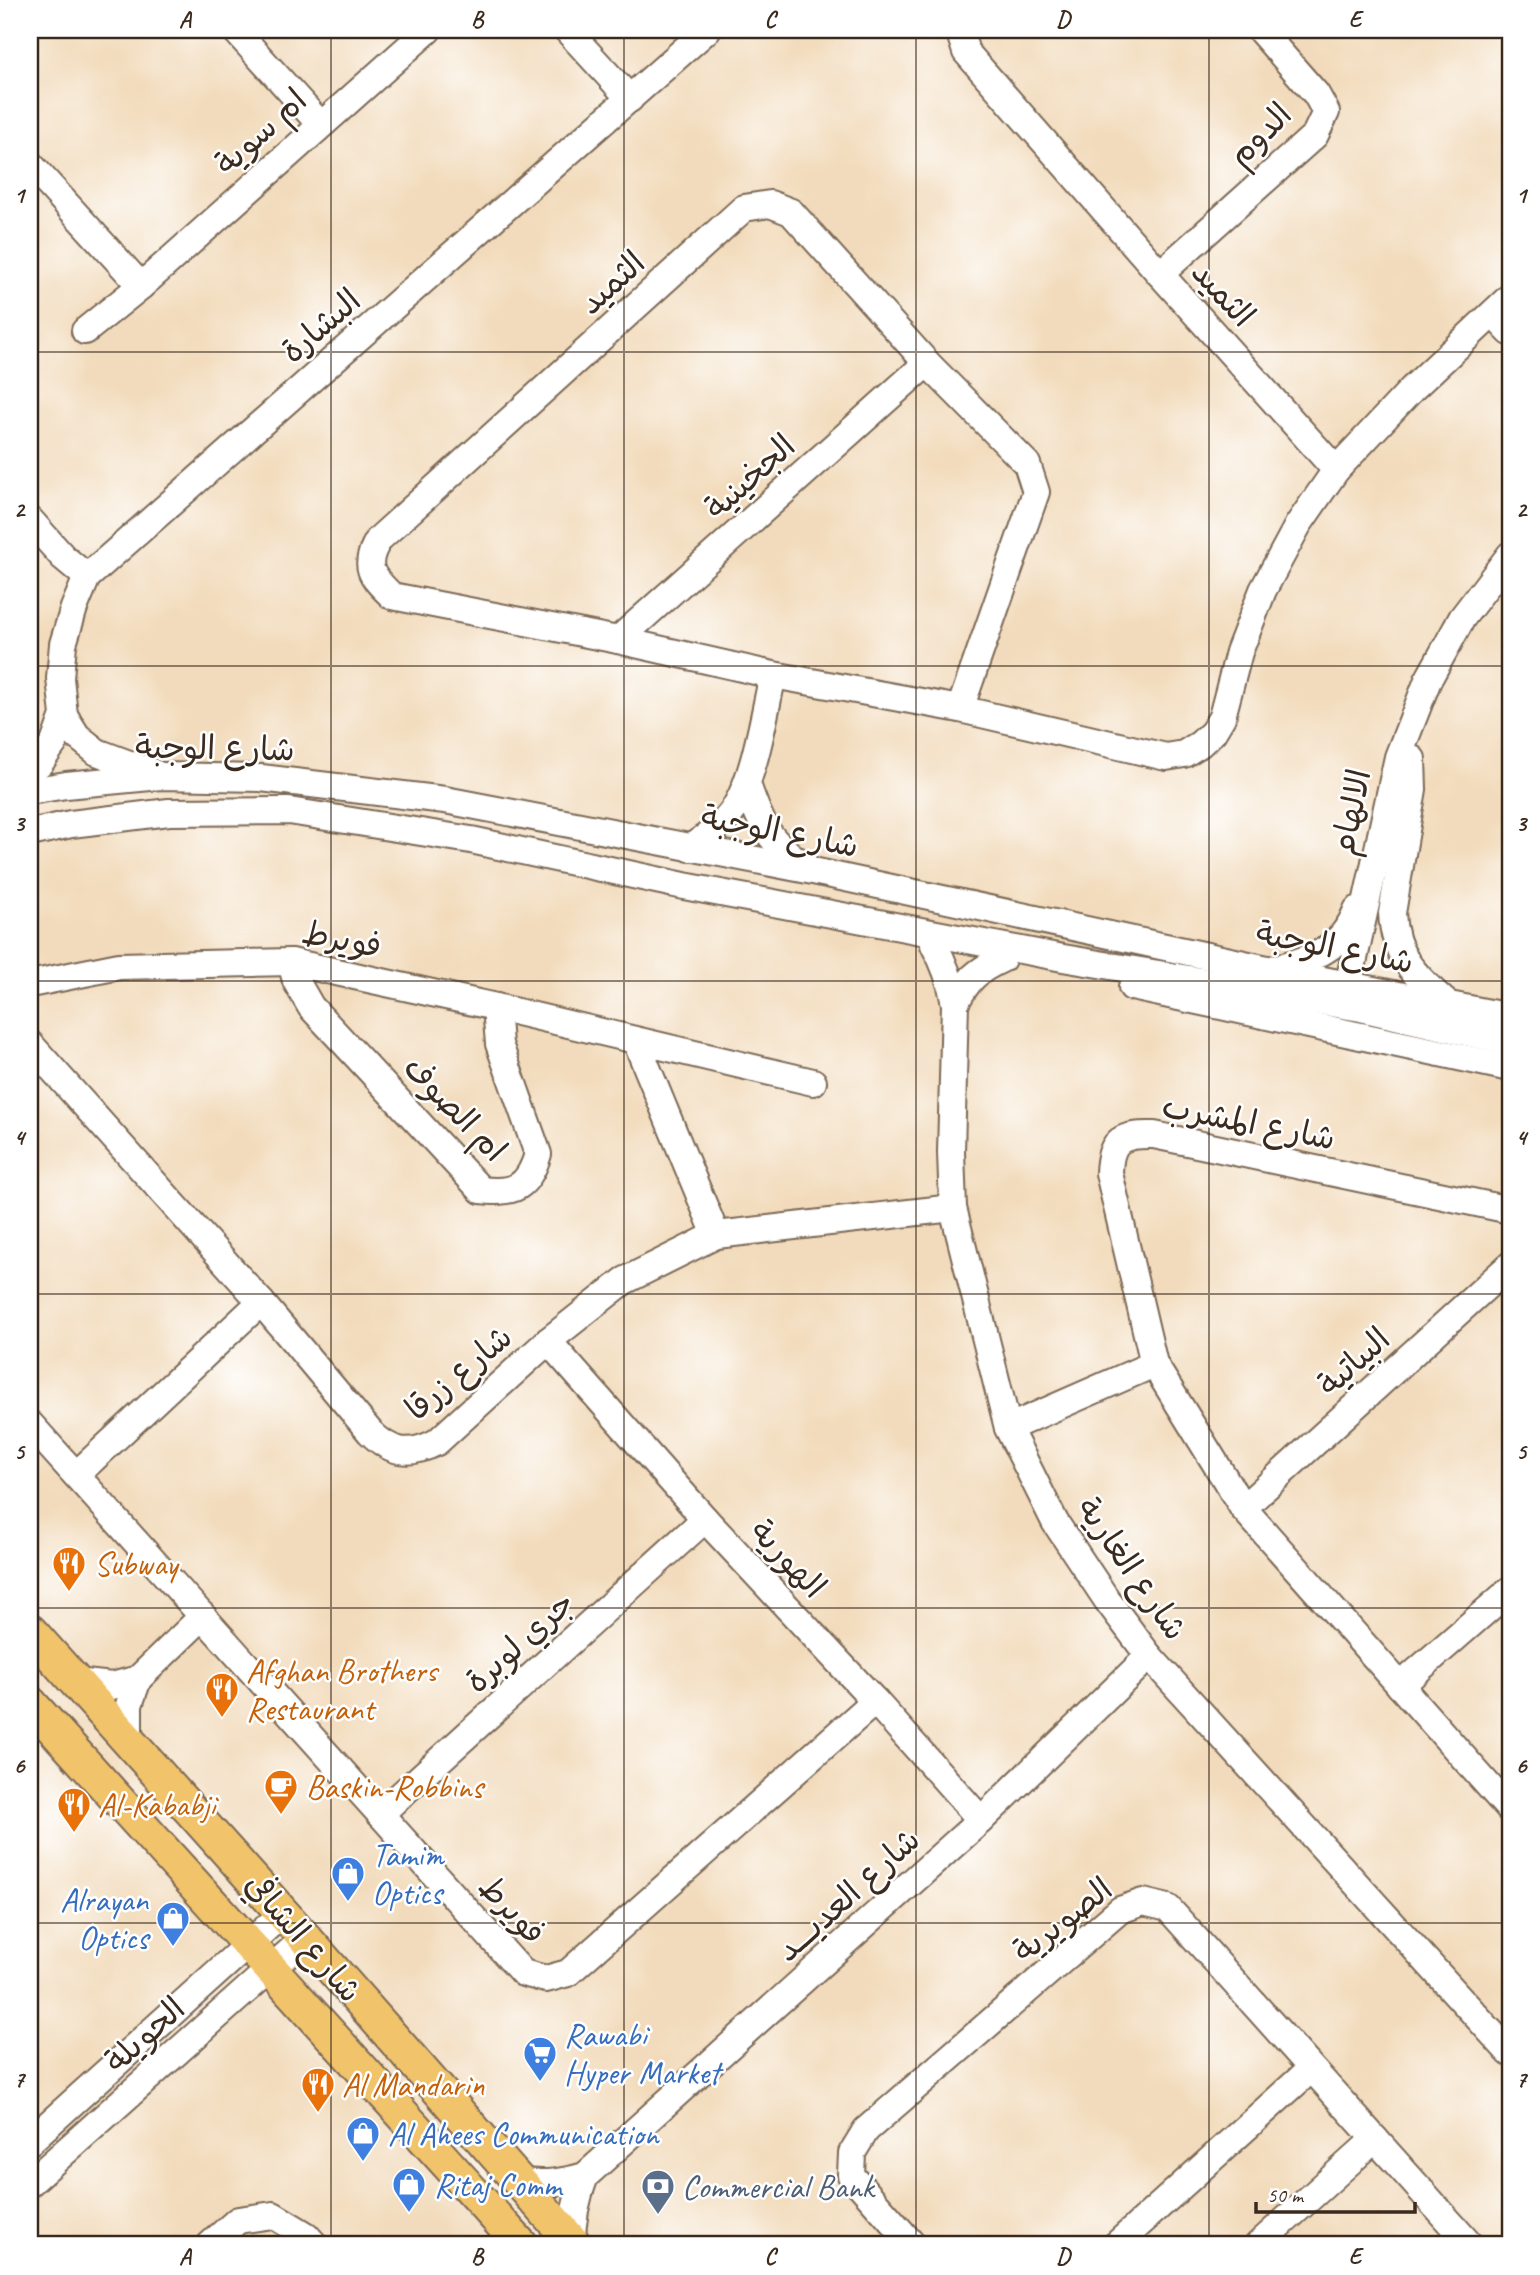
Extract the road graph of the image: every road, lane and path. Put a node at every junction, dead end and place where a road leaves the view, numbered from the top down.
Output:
1 (235, 30) edge
2 (428, 30) edge
3 (567, 30) edge
4 (707, 30) edge
5 (959, 30) edge
6 (1260, 30) edge
7 (630, 99) junction
8 (320, 124) junction
9 (30, 164) edge
10 (1160, 274) junction
11 (141, 286) junction
12 (1504, 314) edge
13 (85, 331) dead end
14 (927, 363) junction
15 (1336, 470) junction
16 (30, 520) edge
17 (1510, 555) edge
18 (87, 577) junction
19 (618, 640) junction
20 (774, 675) junction
21 (960, 709) junction
22 (64, 715) junction
23 (1405, 758) junction
24 (30, 771) edge
25 (161, 776) junction
26 (747, 784) junction
27 (30, 792) edge
28 (30, 833) edge
29 (690, 848) junction
30 (813, 871) junction
31 (684, 886) junction
32 (934, 945) junction
33 (1002, 959) junction
34 (291, 962) junction
35 (1272, 970) junction
36 (30, 984) edge
37 (1354, 997) junction
38 (1446, 1003) junction
39 (955, 1004) junction
40 (496, 1007) junction
41 (1510, 1017) edge
42 (636, 1041) junction
43 (1510, 1042) edge
44 (30, 1044) edge
45 (1510, 1068) edge
46 (813, 1082) dead end
47 (953, 1208) junction
48 (1510, 1210) edge
49 (716, 1235) junction
50 (1510, 1265) edge
51 (261, 1302) junction
52 (548, 1341) junction
53 (1154, 1364) junction
54 (30, 1424) edge
55 (1009, 1428) junction
56 (76, 1475) junction
57 (1242, 1508) junction
58 (705, 1519) junction
59 (1510, 1590) edge
60 (203, 1616) junction
61 (30, 1632) edge
62 (1149, 1656) junction
63 (138, 1679) junction
64 (76, 1682) junction
65 (1400, 1686) junction
66 (875, 1701) junction
67 (30, 1703) edge
68 (129, 1741) junction
69 (1510, 1810) edge
70 (380, 1814) junction
71 (981, 1821) junction
72 (283, 1913) junction
73 (305, 1938) junction
74 (248, 1944) junction
75 (271, 1968) junction
76 (1510, 2053) edge
77 (1311, 2069) junction
78 (1375, 2139) junction
79 (30, 2141) edge
80 (585, 2176) junction
81 (518, 2181) junction
82 (30, 2183) edge
83 (573, 2244) edge
84 (209, 2245) edge
85 (315, 2245) edge
86 (521, 2245) edge
87 (913, 2245) edge
88 (1116, 2245) edge
89 (1258, 2245) edge
90 (1470, 2245) edge

1 - 8 street
2 - 8 street, ام سوية
3 - 7 street
4 - 7 street, البشارة
5 - 10 street, الثميد
6 - 10 street, الدوم
7 - 18 street, البشارة
8 - 11 street, ام سوية
9 - 11 street
10 - 15 street, الثميد
11 - 13 street, ام سوية
12 - 15 street, الثميد
14 - 19 street, الجخينية
14 - 19 street, الثميد
14 - 21 street, الثميد
15 - 21 street, الثميد
16 - 18 street
17 - 23 street, الالهام
18 - 22 street, البشارة
19 - 20 street, الثميد
20 - 21 street, الثميد
20 - 26 street
22 - 24 street, البشارة
22 - 25 street
23 - 35 street
23 - 37 street, الالهام
23 - 38 street
25 - 27 street, شارع الوجبة
25 - 29 street, شارع الوجبة
26 - 29 street
26 - 30 street
28 - 31 street, شارع الوجبة
29 - 30 street, شارع الوجبة
30 - 35 street, شارع الوجبة
31 - 32 street, شارع الوجبة
31 - 37 street, شارع الوجبة
32 - 33 street, شارع الوجبة
32 - 39 street, شارع الغارية
33 - 39 street
33 - 45 street, شارع الوجبة
34 - 36 street, فويرط
34 - 40 street, فويرط
34 - 40 street, ام الصوف
35 - 37 street, شارع الوجبة
37 - 38 street, شارع الوجبة
37 - 43 street, شارع الوجبة
38 - 41 street, شارع الوجبة
39 - 47 street, شارع الغارية
40 - 42 street, فويرط
42 - 46 street, فويرط
42 - 49 street
44 - 51 street, شارع زرقا
47 - 49 street, شارع زرقا
47 - 55 street, شارع الغارية
48 - 53 street, شارع المشرب
49 - 52 street, شارع زرقا
50 - 57 street, البياتية
51 - 52 street, شارع زرقا
51 - 56 street
52 - 58 street, الهورية
53 - 55 street
53 - 57 street, شارع المشرب
54 - 56 street, فويرط
55 - 62 street, شارع الغارية
56 - 60 street, فويرط
57 - 65 street, شارع المشرب
58 - 66 street, الهورية
58 - 70 street, جري لوبرة
59 - 65 street
60 - 63 street
60 - 70 street, فويرط
61 - 64 main road, شارع الشافي
62 - 71 street, شارع العديـــد
62 - 76 street, شارع الغارية
63 - 64 street
63 - 68 street
64 - 68 main road, شارع الشافي
65 - 69 street, شارع المشرب
66 - 70 street, فويرط
66 - 71 street, الهورية
67 - 74 main road, شارع الشافي
68 - 72 main road, شارع الشافي
71 - 80 street, شارع العديـــد
72 - 73 main road, شارع الشافي
72 - 74 street, الحويلة
73 - 75 street, الحويلة
73 - 81 main road, شارع الشافي
74 - 75 main road, شارع الشافي
74 - 79 street, الحويلة
75 - 82 street, الحويلة
75 - 86 main road, شارع الشافي
77 - 78 street, الصويرية
77 - 87 street, الصويرية
77 - 88 street
78 - 89 street
78 - 90 street, الصويرية
80 - 81 street, شارع العديـــد
80 - 83 street, شارع العديـــد
81 - 83 main road, شارع الشافي
84 - 85 street

